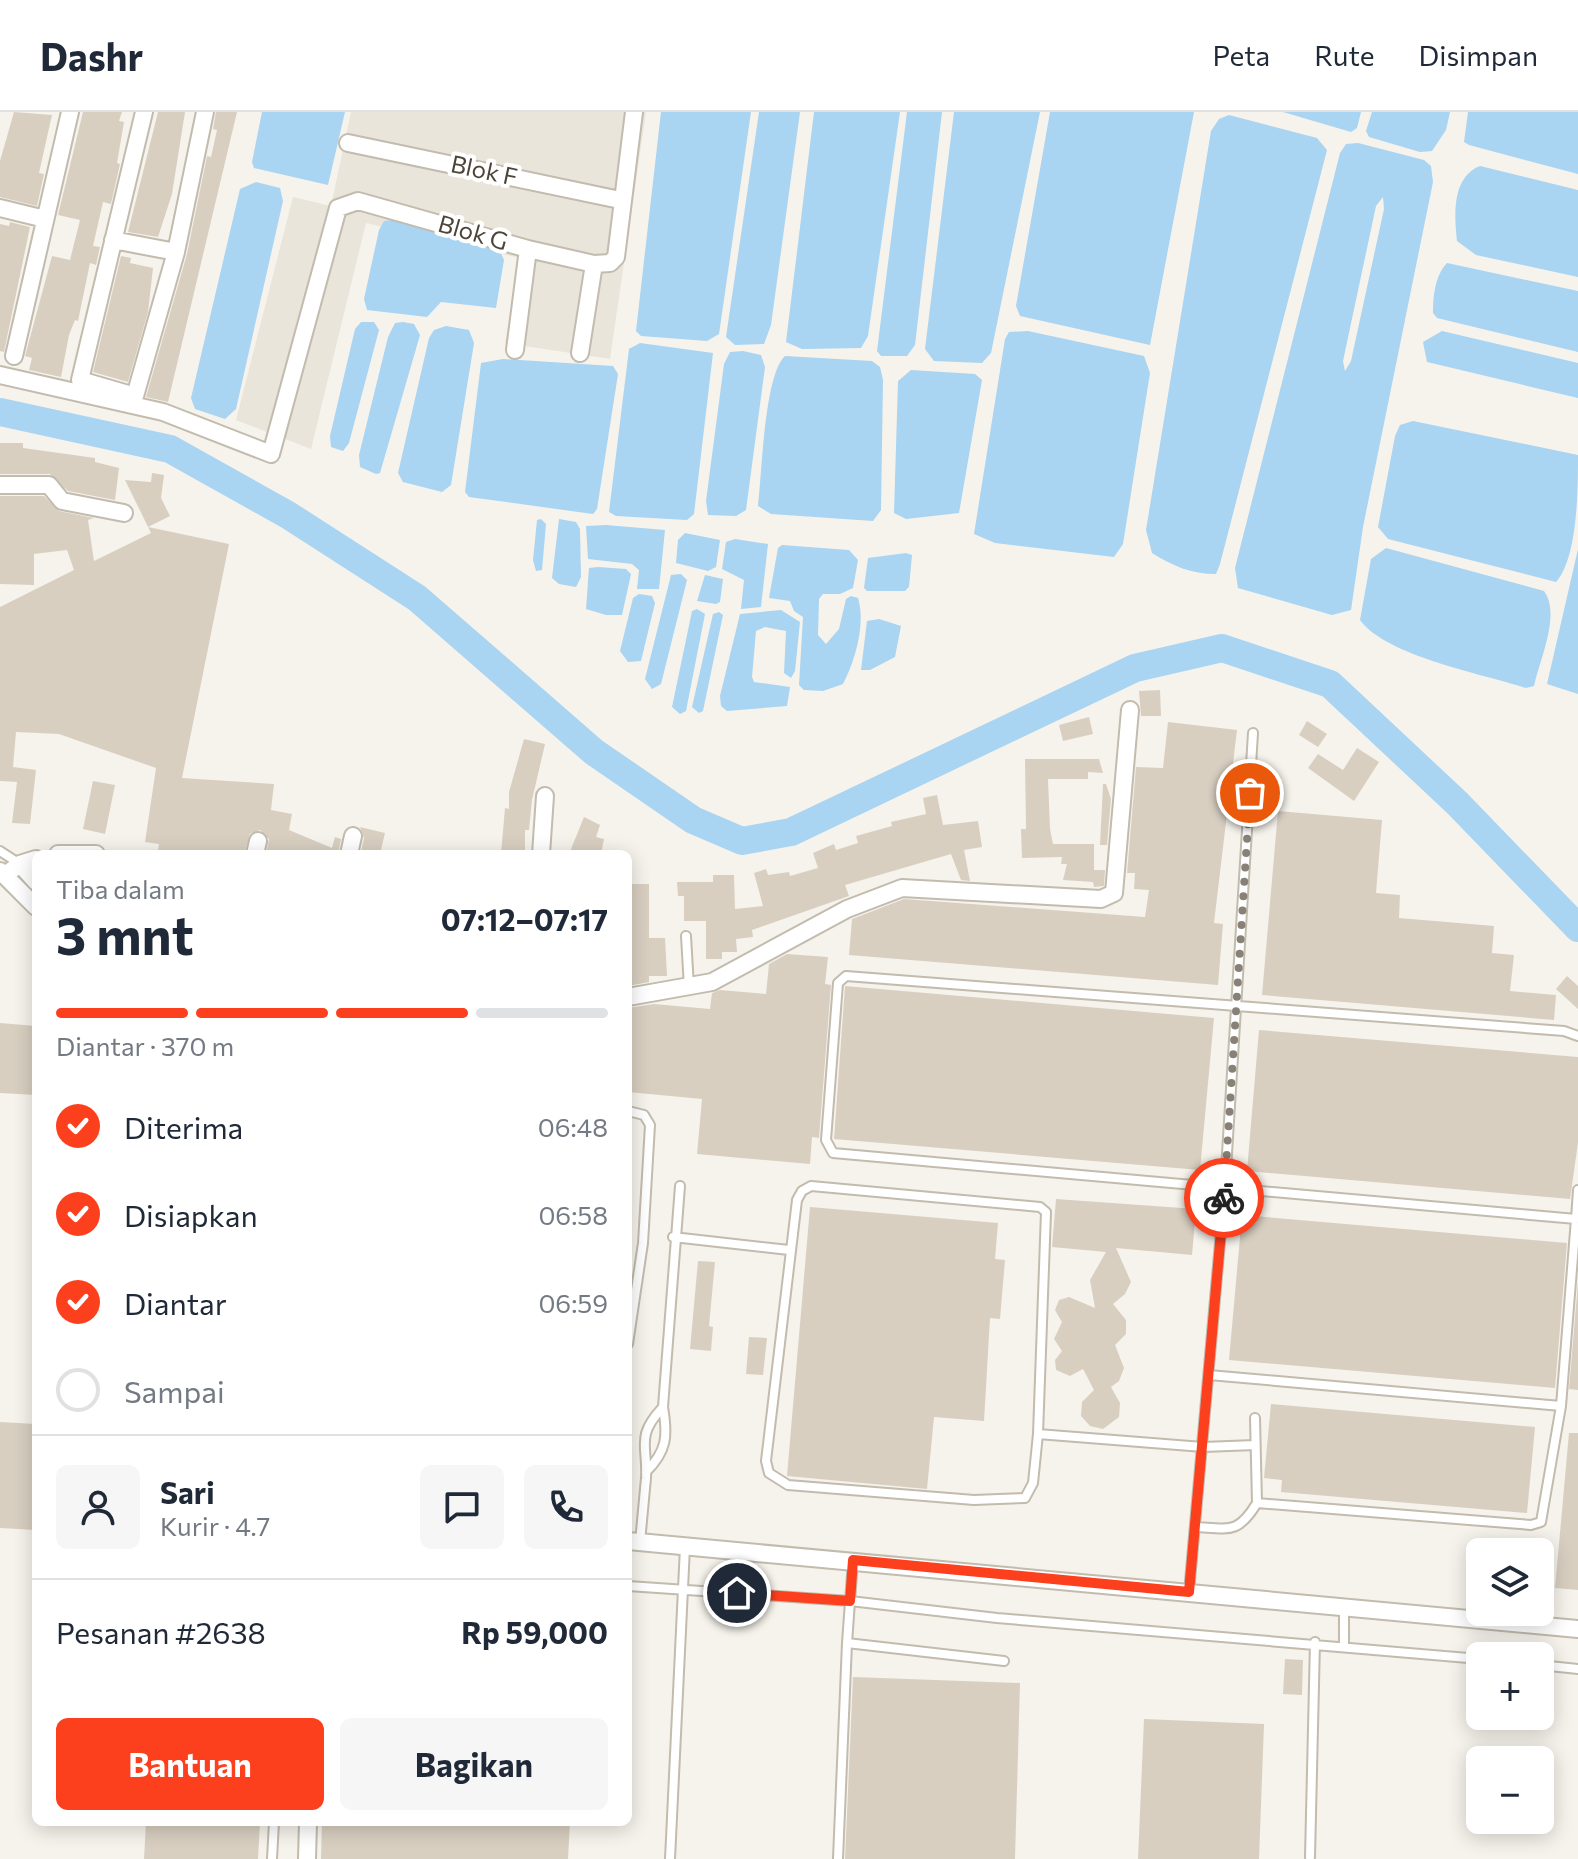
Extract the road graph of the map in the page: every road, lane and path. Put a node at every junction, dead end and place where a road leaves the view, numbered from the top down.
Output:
1 (70, 112) edge
2 (144, 112) edge
3 (205, 112) edge
4 (628, 113) edge
5 (348, 143) dead end
6 (620, 200) junction
7 (0, 208) edge
8 (45, 219) junction
9 (113, 240) junction
10 (528, 249) junction
11 (176, 252) junction
12 (602, 264) junction
13 (515, 350) dead end
14 (580, 353) dead end
15 (14, 356) dead end
16 (0, 375) edge
17 (0, 485) edge
18 (124, 513) dead end
19 (1130, 710) dead end
20 (1253, 733) dead end
21 (545, 796) dead end
22 (353, 836) dead end
23 (350, 850) edge
24 (541, 850) edge
25 (0, 851) edge
26 (28, 861) edge
27 (3, 873) edge
28 (32, 903) edge
29 (686, 936) dead end
30 (689, 988) junction
31 (632, 996) edge
32 (1238, 1006) junction
33 (1578, 1036) edge
34 (632, 1112) edge
35 (680, 1186) dead end
36 (1225, 1186) junction
37 (1578, 1190) edge
38 (1576, 1219) junction
39 (673, 1237) junction
40 (789, 1250) junction
41 (632, 1317) edge
42 (1209, 1375) junction
43 (1561, 1406) junction
44 (663, 1407) junction
45 (1255, 1418) dead end
46 (1038, 1434) junction
47 (1255, 1445) junction
48 (1203, 1447) junction
49 (646, 1472) junction
50 (1257, 1503) junction
51 (1196, 1527) junction
52 (634, 1542) edge
53 (685, 1546) junction
54 (853, 1560) junction
55 (632, 1586) edge
56 (681, 1589) junction
57 (1189, 1592) junction
58 (850, 1601) junction
59 (1344, 1608) junction
60 (1578, 1629) edge
61 (1315, 1642) junction
62 (847, 1643) junction
63 (1344, 1645) junction
64 (1466, 1658) edge
65 (1004, 1661) dead end
66 (1554, 1666) edge
67 (1578, 1669) edge
68 (274, 1826) edge
69 (308, 1826) edge
70 (1310, 1857) edge
71 (272, 1859) edge
72 (307, 1859) edge
73 (670, 1859) edge
74 (838, 1859) edge

1 - 8 street
2 - 9 street
3 - 11 street
4 - 6 street
5 - 6 street, Blok F
6 - 12 street
7 - 8 street
8 - 15 street
9 - 11 street
9 - 11 street
10 - 12 street, Blok G
10 - 13 street
10 - 16 street, Blok G
12 - 14 street
17 - 18 street
19 - 30 street
20 - 32 lane
21 - 24 street
22 - 23 street
25 - 26 lane
26 - 27 street
27 - 28 street
29 - 30 lane
30 - 31 street
32 - 33 lane
32 - 36 lane
32 - 36 lane
34 - 41 lane
35 - 39 lane
36 - 38 lane
36 - 42 lane
37 - 38 lane
38 - 43 lane
39 - 40 lane
39 - 44 lane
40 - 46 lane
40 - 46 lane
42 - 43 lane
42 - 48 lane
43 - 50 lane
44 - 49 lane
44 - 49 lane
45 - 47 lane
46 - 48 lane
47 - 48 lane
47 - 50 lane
48 - 51 lane
49 - 52 lane
50 - 51 lane
51 - 57 lane
52 - 53 street
53 - 54 street
53 - 56 lane
54 - 57 street
54 - 58 lane
55 - 56 lane
56 - 58 lane
56 - 73 lane
57 - 59 street
58 - 61 lane
58 - 62 lane
59 - 60 street
59 - 63 lane
61 - 63 lane
61 - 70 lane
62 - 65 lane
62 - 74 lane
63 - 64 lane
66 - 67 lane
68 - 71 lane
69 - 72 street

